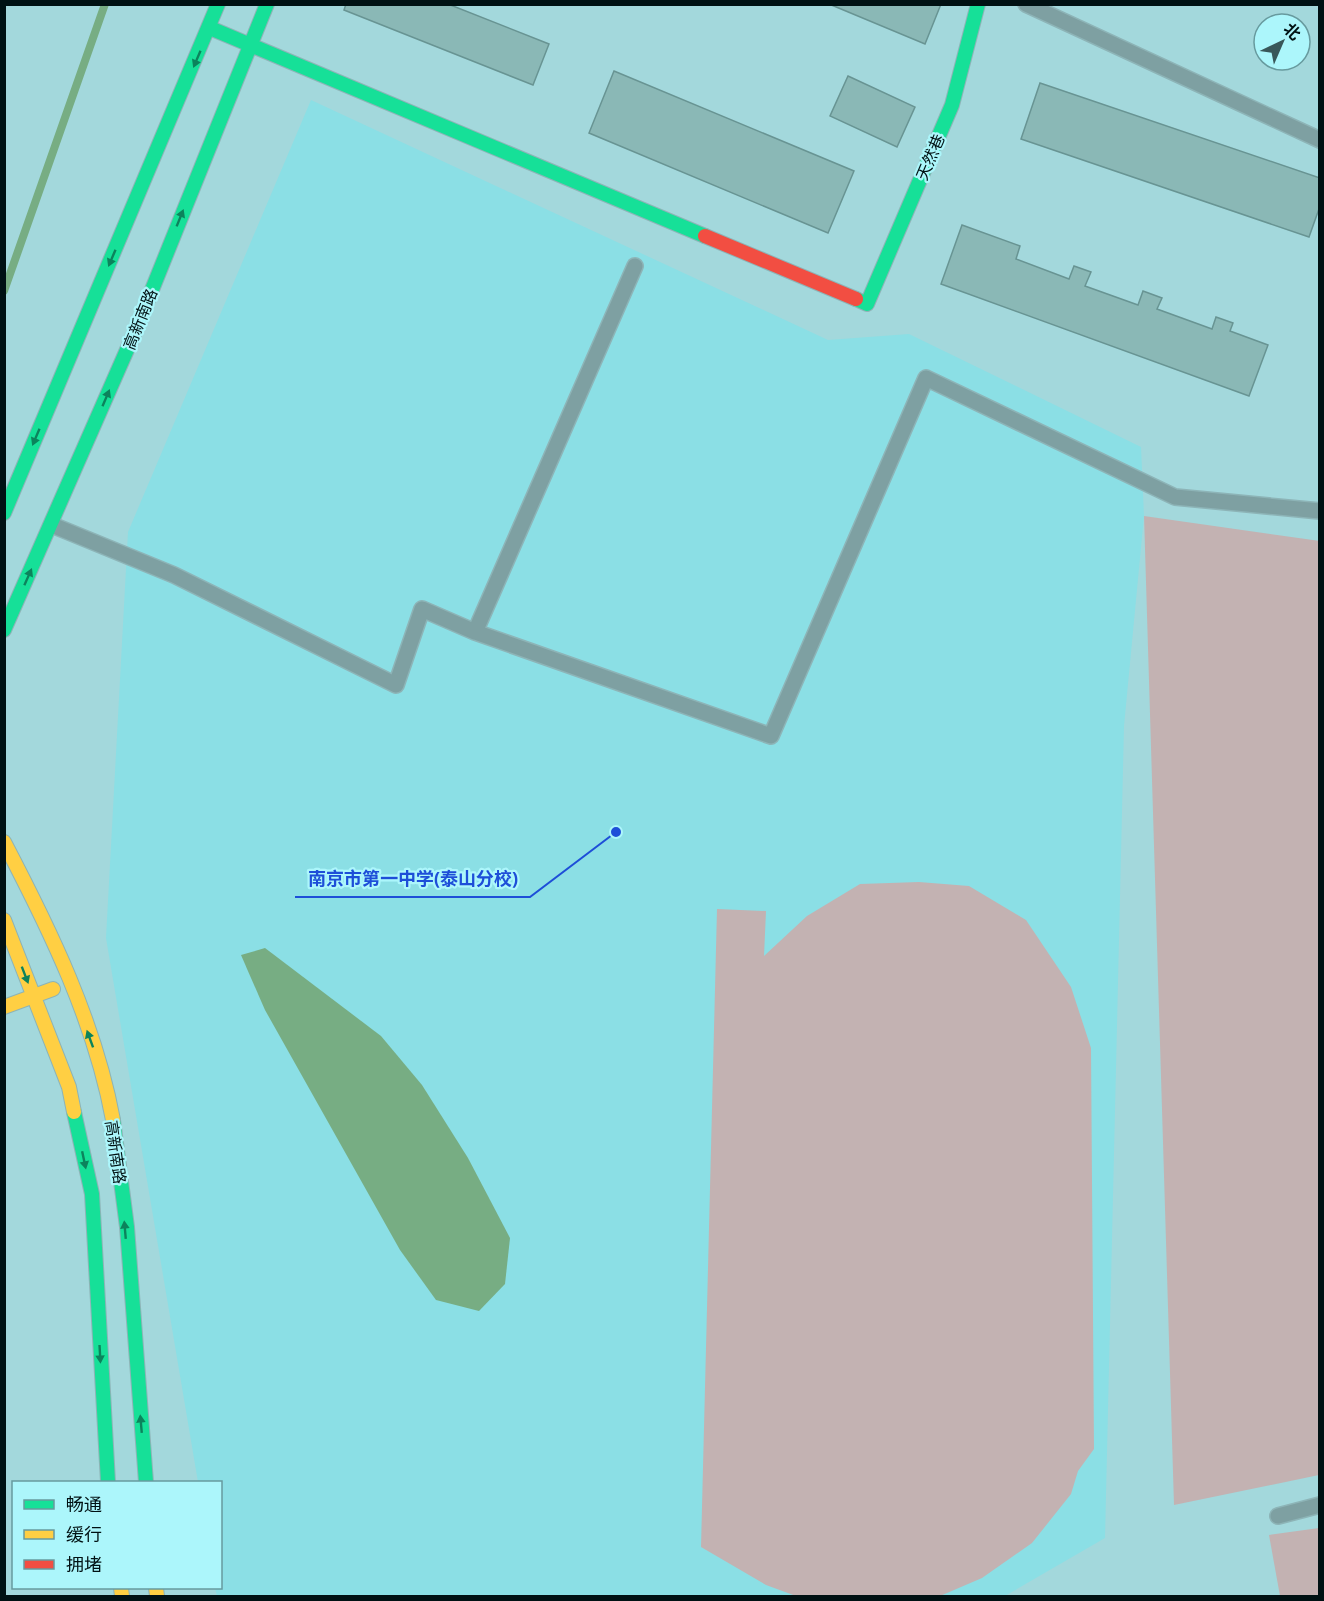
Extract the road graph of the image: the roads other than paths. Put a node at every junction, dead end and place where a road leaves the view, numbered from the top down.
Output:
1 (218, 4) edge
2 (267, 4) edge
3 (978, 4) edge
4 (1026, 4) edge
5 (210, 28) junction
6 (250, 45) junction
7 (1320, 140) edge
8 (635, 266) dead end
9 (1320, 511) edge
10 (4, 513) edge
11 (52, 525) junction
12 (4, 630) edge
13 (475, 632) junction
14 (4, 842) edge
15 (4, 920) edge
16 (70, 981) junction
17 (34, 998) junction
18 (4, 1007) edge
19 (108, 1481) edge
20 (146, 1481) edge
21 (1320, 1505) edge
22 (1278, 1516) dead end

1 - 5 main road
2 - 6 main road, 高新南路
3 - 6 main road, 天然巷
4 - 7 lane
5 - 6 main road
5 -> 10 main road
11 -> 6 main road, 高新南路
8 - 13 lane
9 - 13 lane
12 -> 11 main road, 高新南路
11 - 13 lane
14 - 16 main road, 高新南路
15 -> 17 main road, 高新南路
16 - 17 main road
20 -> 16 main road, 高新南路
17 - 18 main road
17 -> 19 main road, 高新南路
21 - 22 lane

